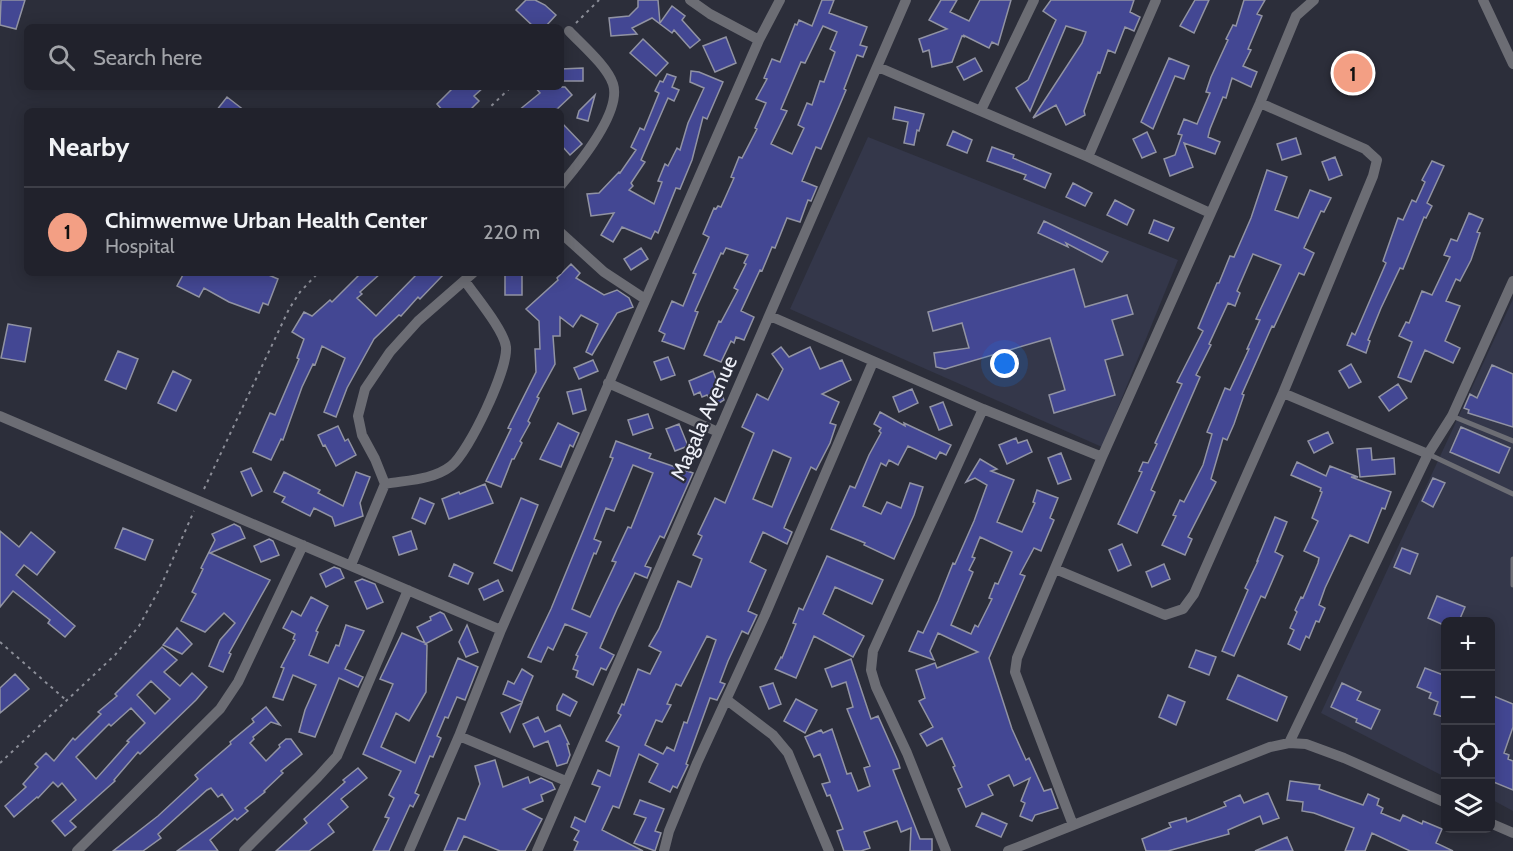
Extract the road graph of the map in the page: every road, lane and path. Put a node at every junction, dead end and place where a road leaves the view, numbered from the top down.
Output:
1 (599, 0) edge
2 (690, 0) edge
3 (780, 0) edge
4 (906, 0) edge
5 (1034, 0) edge
6 (1156, 0) edge
7 (1314, 0) edge
8 (1483, 0) edge
9 (569, 31) joint
10 (759, 40) junction
11 (1513, 64) edge
12 (878, 67) junction
13 (508, 90) edge
14 (1260, 103) junction
15 (489, 108) edge
16 (981, 110) junction
17 (1088, 157) junction
18 (564, 181) edge
19 (1210, 213) junction
20 (564, 236) edge
21 (315, 276) edge
22 (469, 277) edge
23 (1513, 281) edge
24 (645, 298) junction
25 (770, 316) junction
26 (873, 362) junction
27 (608, 383) junction
28 (1283, 393) junction
29 (983, 409) junction
30 (0, 416) edge
31 (1452, 416) junction
32 (718, 432) junction
33 (1513, 441) edge
34 (1428, 454) junction
35 (1102, 457) junction
36 (385, 484) junction
37 (1513, 494) edge
38 (199, 501) junction
39 (303, 545) junction
40 (1513, 559) edge
41 (351, 565) junction
42 (1054, 569) junction
43 (1513, 585) edge
44 (408, 591) junction
45 (501, 630) junction
46 (0, 642) edge
47 (67, 700) junction
48 (727, 700) junction
49 (459, 736) junction
50 (1289, 743) junction
51 (0, 763) edge
52 (566, 780) junction
53 (1441, 801) edge
54 (1073, 825) junction
55 (1495, 825) edge
56 (1513, 832) edge
57 (76, 851) edge
58 (244, 851) edge
59 (409, 851) edge
60 (537, 851) edge
61 (664, 851) edge
62 (828, 851) edge
63 (946, 851) edge
64 (1008, 851) edge

1 - 9 path
2 - 10 street
3 - 10 street
4 - 12 street, Magala Avenue
5 - 16 street
6 - 17 street
7 - 14 street
8 - 11 street
9 - 18 street
10 - 24 street
12 - 16 street
12 - 25 street, Magala Avenue
13 - 15 path
14 - 19 street
14 - 28 street
16 - 17 street
17 - 19 street
19 - 35 street
20 - 24 street
21 - 38 path
22 - 36 street
22 - 36 street
23 - 31 street
24 - 27 street
25 - 26 street
25 - 32 street, Magala Avenue
26 - 29 street
26 - 48 street
27 - 32 street
27 - 45 street
28 - 34 street
28 - 42 street
29 - 35 street
29 - 63 street
30 - 38 street
31 - 33 lane
31 - 34 street
32 - 52 street, Magala Avenue
34 - 37 lane
34 - 50 street
35 - 42 street
36 - 41 street
38 - 39 street
38 - 47 path
39 - 41 street
39 - 57 street
40 - 43 lane
41 - 44 street
42 - 54 street
44 - 45 street
44 - 58 street
45 - 49 street
46 - 47 path
47 - 51 path
48 - 61 street
48 - 62 street
49 - 52 street
49 - 59 street
50 - 53 street
50 - 54 street
52 - 60 street, Magala Avenue
54 - 64 street
55 - 56 street

